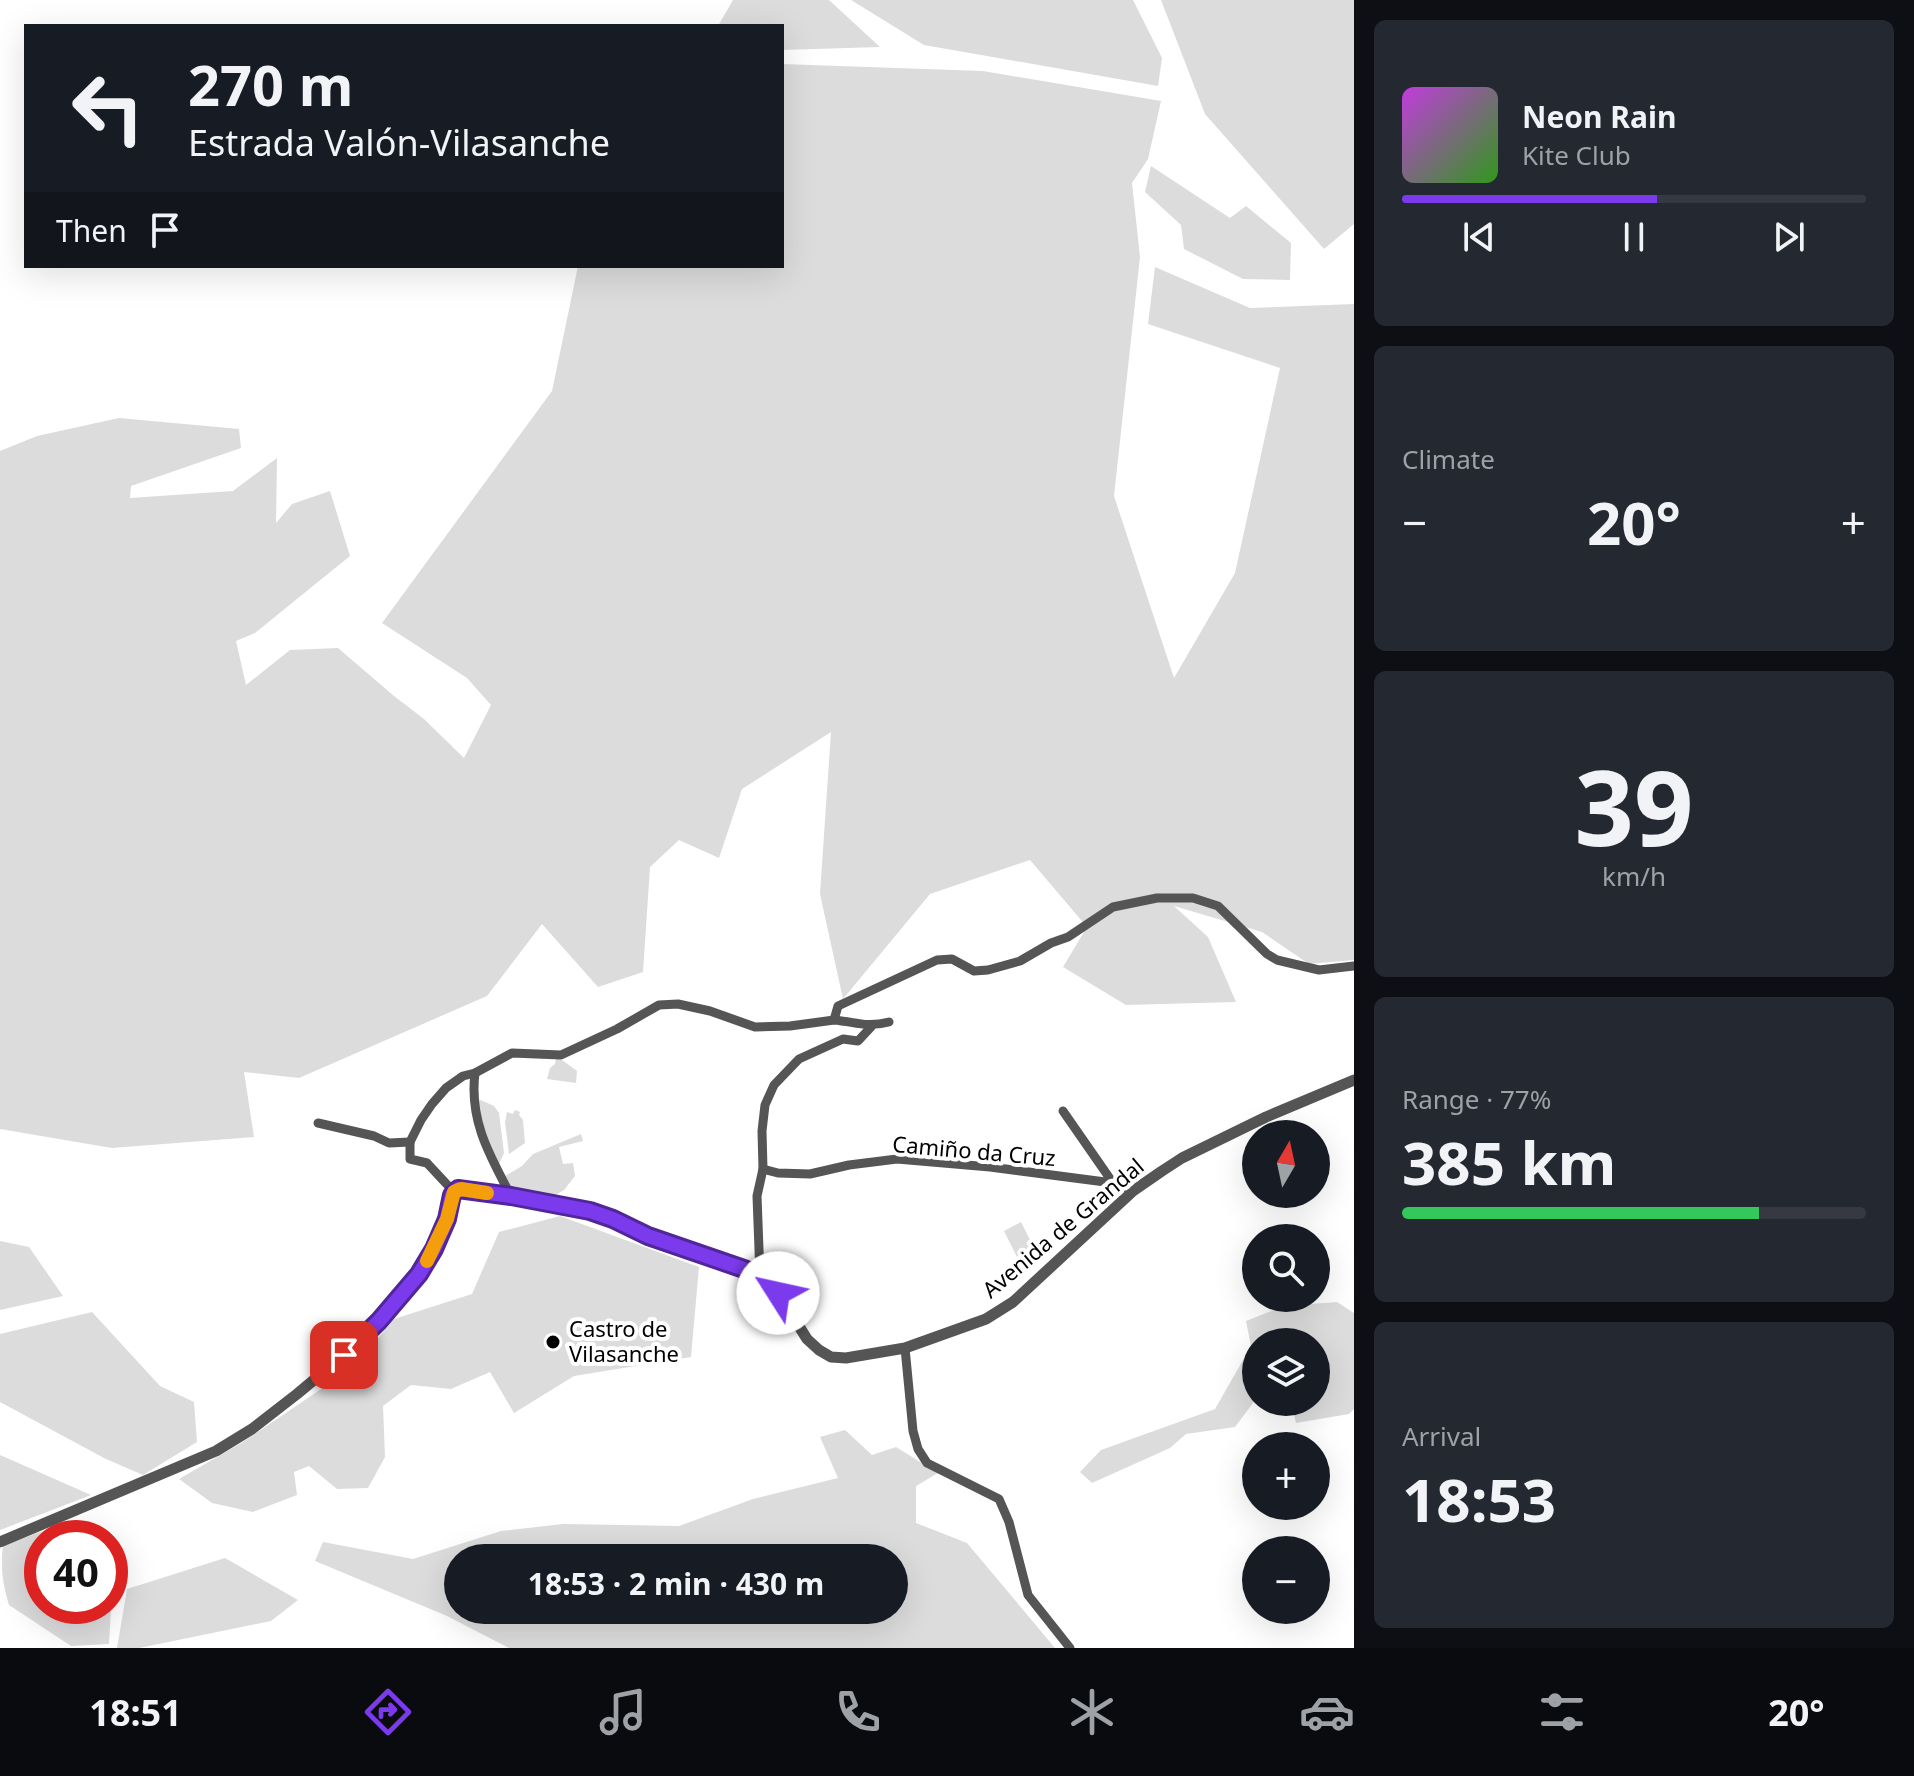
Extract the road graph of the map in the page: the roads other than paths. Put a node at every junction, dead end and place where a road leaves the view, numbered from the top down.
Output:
1 (1354, 966) edge
2 (834, 1020) junction
3 (889, 1022) dead end
4 (871, 1027) junction
5 (475, 1073) junction
6 (1354, 1080) edge
7 (1063, 1111) dead end
8 (318, 1123) dead end
9 (410, 1142) junction
10 (763, 1169) junction
11 (1113, 1183) junction
12 (1133, 1191) junction
13 (454, 1192) junction
14 (511, 1196) junction
15 (760, 1276) junction
16 (905, 1348) junction
17 (0, 1542) edge
18 (1070, 1648) edge

1 - 2 street
2 - 4 street
2 - 5 street
3 - 4 street
4 - 10 street
5 - 9 street
5 - 14 street
6 - 12 street, Avenida de Grandal
7 - 11 street
8 - 9 street
9 - 13 street
10 - 11 street, Camiño da Cruz
10 - 15 street
11 - 12 street, Camiño da Cruz
12 - 16 street, Avenida de Grandal
13 - 14 street, Avenida de Grandal
13 - 17 street
14 - 15 street, Avenida de Grandal
15 - 16 street, Avenida de Grandal
16 - 18 street

